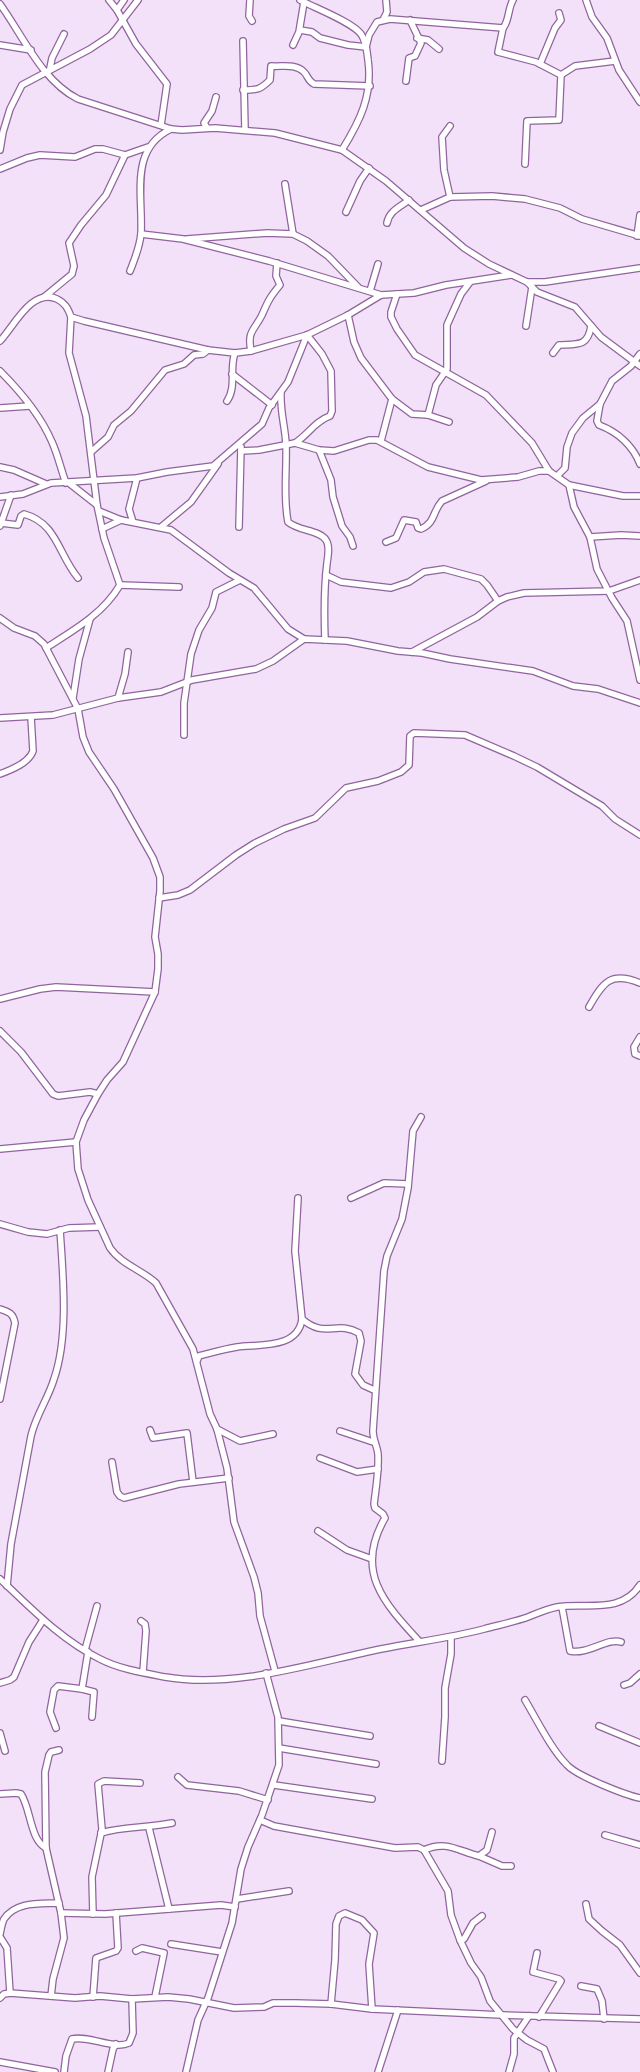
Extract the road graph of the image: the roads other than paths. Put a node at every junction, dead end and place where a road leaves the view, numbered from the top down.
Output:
1 (108, 0) edge
2 (124, 0) edge
3 (138, 0) edge
4 (250, 0) edge
5 (386, 0) edge
6 (513, 0) edge
7 (586, 0) edge
8 (302, 1) edge
9 (0, 4) edge
10 (117, 10) junction
11 (559, 13) dead end
12 (252, 20) dead end
13 (383, 20) junction
14 (410, 20) junction
15 (123, 21) junction
16 (502, 28) junction
17 (300, 30) junction
18 (64, 34) dead end
19 (417, 38) junction
20 (243, 41) dead end
21 (293, 44) dead end
22 (0, 45) edge
23 (366, 47) junction
24 (439, 49) dead end
25 (31, 50) junction
26 (615, 61) junction
27 (540, 64) junction
28 (48, 70) junction
29 (561, 75) junction
30 (406, 80) dead end
31 (370, 86) junction
32 (243, 90) junction
33 (216, 97) dead end
34 (640, 102) edge
35 (161, 125) junction
36 (450, 126) dead end
37 (207, 128) junction
38 (171, 129) junction
39 (245, 130) junction
40 (148, 147) junction
41 (0, 150) edge
42 (342, 150) junction
43 (125, 156) junction
44 (525, 164) dead end
45 (369, 168) junction
46 (0, 169) edge
47 (285, 184) dead end
48 (450, 197) junction
49 (409, 200) junction
50 (421, 210) junction
51 (346, 212) dead end
52 (640, 215) edge
53 (387, 223) dead end
54 (140, 234) junction
55 (293, 234) junction
56 (638, 236) edge
57 (183, 239) junction
58 (277, 263) junction
59 (378, 264) dead end
60 (640, 268) edge
61 (130, 271) dead end
62 (511, 275) junction
63 (470, 282) junction
64 (527, 282) junction
65 (358, 287) junction
66 (532, 287) junction
67 (370, 292) junction
68 (397, 294) junction
69 (381, 295) junction
70 (42, 298) junction
71 (348, 315) junction
72 (71, 317) junction
73 (526, 326) dead end
74 (591, 326) junction
75 (307, 335) junction
76 (0, 341) edge
77 (208, 350) junction
78 (251, 351) junction
79 (235, 353) junction
80 (553, 353) dead end
81 (640, 354) edge
82 (634, 362) junction
83 (640, 366) edge
84 (0, 371) edge
85 (445, 372) junction
86 (232, 374) junction
87 (281, 393) junction
88 (227, 400) dead end
89 (392, 400) junction
90 (600, 404) junction
91 (272, 405) junction
92 (30, 406) junction
93 (0, 408) edge
94 (428, 415) junction
95 (449, 422) dead end
96 (381, 441) junction
97 (242, 443) junction
98 (294, 443) junction
99 (286, 444) junction
100 (318, 450) junction
101 (241, 451) junction
102 (91, 452) junction
103 (220, 462) junction
104 (640, 464) edge
105 (0, 467) edge
106 (549, 470) junction
107 (557, 476) junction
108 (138, 478) junction
109 (94, 481) junction
110 (486, 481) junction
111 (68, 483) junction
112 (46, 484) junction
113 (568, 485) junction
114 (11, 496) junction
115 (640, 496) edge
116 (0, 497) edge
117 (98, 508) junction
118 (121, 520) junction
119 (133, 522) junction
120 (0, 525) edge
121 (161, 527) junction
122 (239, 527) dead end
123 (102, 529) junction
124 (640, 536) edge
125 (590, 537) junction
126 (386, 542) dead end
127 (353, 546) dead end
128 (326, 575) junction
129 (78, 578) dead end
130 (235, 580) junction
131 (640, 580) edge
132 (120, 585) junction
133 (179, 587) dead end
134 (609, 591) junction
135 (498, 601) junction
136 (0, 618) edge
137 (90, 619) junction
138 (304, 639) junction
139 (325, 640) junction
140 (46, 648) junction
141 (128, 652) dead end
142 (412, 652) junction
143 (640, 680) edge
144 (187, 681) junction
145 (73, 698) junction
146 (118, 698) junction
147 (640, 703) edge
148 (78, 709) junction
149 (31, 717) junction
150 (0, 718) edge
151 (184, 735) dead end
152 (0, 774) edge
153 (640, 835) edge
154 (159, 898) junction
155 (640, 983) edge
156 (154, 992) junction
157 (0, 999) edge
158 (589, 1007) dead end
159 (0, 1031) edge
160 (640, 1037) edge
161 (640, 1056) edge
162 (98, 1094) junction
163 (421, 1117) dead end
164 (76, 1142) junction
165 (0, 1149) edge
166 (408, 1184) junction
167 (298, 1198) dead end
168 (351, 1198) dead end
169 (0, 1224) edge
170 (100, 1227) junction
171 (60, 1230) junction
172 (0, 1309) edge
173 (302, 1319) junction
174 (197, 1361) junction
175 (374, 1390) junction
176 (0, 1399) edge
177 (218, 1429) junction
178 (150, 1430) dead end
179 (340, 1431) dead end
180 (273, 1434) dead end
181 (373, 1442) junction
182 (320, 1458) dead end
183 (112, 1462) dead end
184 (378, 1469) junction
185 (229, 1478) junction
186 (193, 1482) junction
187 (318, 1532) dead end
188 (372, 1559) junction
189 (0, 1579) edge
190 (640, 1585) edge
191 (7, 1586) junction
192 (97, 1606) dead end
193 (562, 1607) junction
194 (43, 1620) junction
195 (141, 1621) dead end
196 (451, 1638) junction
197 (419, 1641) junction
198 (621, 1642) dead end
199 (87, 1651) junction
200 (275, 1671) junction
201 (143, 1672) junction
202 (266, 1673) junction
203 (640, 1674) edge
204 (0, 1683) edge
205 (624, 1685) dead end
206 (82, 1689) junction
207 (525, 1700) dead end
208 (92, 1717) dead end
209 (279, 1721) junction
210 (598, 1726) dead end
211 (56, 1728) dead end
212 (0, 1733) edge
213 (370, 1736) dead end
214 (640, 1743) edge
215 (280, 1748) junction
216 (59, 1750) dead end
217 (5, 1751) dead end
218 (442, 1761) dead end
219 (376, 1764) dead end
220 (178, 1777) dead end
221 (140, 1783) dead end
222 (274, 1784) junction
223 (0, 1794) edge
224 (640, 1798) edge
225 (372, 1799) dead end
226 (268, 1800) junction
227 (260, 1820) junction
228 (172, 1823) dead end
229 (149, 1828) junction
230 (492, 1832) dead end
231 (101, 1833) junction
232 (605, 1835) dead end
233 (640, 1845) edge
234 (46, 1848) junction
235 (424, 1850) junction
236 (479, 1856) junction
237 (511, 1866) dead end
238 (289, 1891) dead end
239 (237, 1899) junction
240 (59, 1903) junction
241 (586, 1904) dead end
242 (235, 1907) junction
243 (169, 1909) junction
244 (62, 1913) junction
245 (116, 1913) junction
246 (93, 1914) junction
247 (482, 1916) dead end
248 (0, 1935) edge
249 (460, 1940) junction
250 (172, 1944) dead end
251 (136, 1951) dead end
252 (222, 1952) junction
253 (537, 1954) dead end
254 (640, 1973) edge
255 (581, 1986) dead end
256 (10, 1992) junction
257 (52, 1996) junction
258 (93, 1997) junction
259 (155, 1997) junction
260 (0, 1998) edge
261 (132, 1999) junction
262 (205, 2003) junction
263 (331, 2004) junction
264 (372, 2009) junction
265 (398, 2010) junction
266 (502, 2015) junction
267 (529, 2016) junction
268 (539, 2017) junction
269 (604, 2019) junction
270 (640, 2019) edge
271 (517, 2032) junction
272 (116, 2044) junction
273 (0, 2062) edge
274 (55, 2072) edge
275 (64, 2072) edge
276 (108, 2072) edge
277 (186, 2072) edge
278 (378, 2072) edge
279 (509, 2072) edge
280 (553, 2072) edge

1 - 10 street
2 - 10 street
3 - 15 street
4 - 12 street
5 - 13 street
6 - 16 street
7 - 26 street
8 - 17 street
8 - 23 street
9 - 25 street
10 - 15 street
11 - 27 street
13 - 14 street
13 - 23 street
14 - 16 street
14 - 19 street
15 - 28 street
15 - 35 street
16 - 27 street
17 - 21 street
17 - 23 street
18 - 28 street
19 - 24 street
19 - 30 street
20 - 32 street
22 - 25 street
23 - 31 street
25 - 28 street
26 - 29 street
26 - 34 street
27 - 29 street
28 - 35 street
28 - 41 street
29 - 44 street
31 - 32 street
31 - 42 street
32 - 39 street
33 - 37 street
35 - 38 street
36 - 48 street
37 - 38 street
37 - 39 street
38 - 40 street
39 - 42 street
40 - 43 street
40 - 54 street
42 - 45 street
43 - 46 street
43 - 70 street
45 - 49 street
45 - 51 street
47 - 55 street
48 - 50 street
48 - 56 street
49 - 50 street
49 - 53 street
50 - 62 street
52 - 56 street
54 - 57 street
54 - 61 street
55 - 57 street
55 - 65 street
57 - 58 street
58 - 65 street
58 - 78 street
59 - 67 street
60 - 64 street
62 - 63 street
62 - 64 street
63 - 68 street
63 - 85 street
64 - 66 street
65 - 67 street
66 - 73 street
66 - 74 street
67 - 69 street
68 - 69 street
68 - 85 street
69 - 71 street
70 - 72 street
70 - 76 street
71 - 75 street
71 - 89 street
72 - 77 street
72 - 102 street
74 - 80 street
74 - 82 street
75 - 78 street
75 - 87 street
75 - 98 street
77 - 79 street
77 - 102 street
78 - 79 street
79 - 86 street
81 - 82 street
82 - 83 street
82 - 90 street
84 - 92 street
85 - 94 street
85 - 106 street
86 - 88 street
86 - 91 street
87 - 91 street
87 - 99 street
89 - 94 street
89 - 96 street
90 - 104 street
90 - 107 street
91 - 97 street
92 - 93 street
92 - 111 street
94 - 95 street
96 - 100 street
96 - 110 street
97 - 101 street
97 - 103 street
98 - 99 street
98 - 100 street
99 - 101 street
99 - 128 street
100 - 127 street
101 - 122 street
102 - 109 street
103 - 108 street
103 - 121 street
105 - 112 street
106 - 107 street
106 - 110 street
107 - 113 street
108 - 109 street
108 - 119 street
109 - 111 street
109 - 117 street
110 - 126 street
111 - 112 street
111 - 117 street
112 - 114 street
113 - 115 street
113 - 125 street
114 - 116 street
114 - 120 street
117 - 118 street
117 - 123 street
118 - 119 street
118 - 123 street
119 - 121 street
120 - 129 street
121 - 130 street
123 - 132 street
124 - 125 street
125 - 134 street
128 - 135 street
128 - 139 street
130 - 138 street
130 - 144 street
131 - 134 street
132 - 133 street
132 - 137 street
134 - 135 street
134 - 143 street
135 - 142 street
136 - 140 street
137 - 140 street
137 - 145 street
138 - 139 street
138 - 144 street
139 - 142 street
140 - 145 street
141 - 146 street
142 - 147 street
144 - 146 street
144 - 151 street
145 - 148 street
146 - 148 street
148 - 149 street
148 - 154 street
149 - 150 street
149 - 152 street
153 - 154 street
154 - 156 street
155 - 158 street
156 - 157 street
156 - 162 street
159 - 162 street
160 - 161 street
162 - 164 street
163 - 166 street
164 - 165 street
164 - 170 street
166 - 168 street
166 - 175 street
167 - 173 street
169 - 171 street
170 - 171 street
170 - 174 street
171 - 191 street
172 - 176 street
173 - 174 street
173 - 175 street
174 - 177 street
175 - 181 street
177 - 180 street
177 - 185 street
178 - 186 street
179 - 181 street
181 - 184 street
182 - 184 street
183 - 186 street
184 - 188 street
185 - 186 street
185 - 200 street
187 - 188 street
188 - 197 street
189 - 191 street
190 - 193 street
191 - 194 street
192 - 199 street
193 - 196 street
193 - 198 street
194 - 199 street
194 - 204 street
195 - 201 street
196 - 197 street
196 - 218 street
197 - 200 street
199 - 201 street
199 - 206 street
200 - 202 street
201 - 202 street
202 - 209 street
203 - 205 street
206 - 208 street
206 - 211 street
207 - 224 street
209 - 213 street
209 - 215 street
210 - 214 street
212 - 217 street
215 - 219 street
215 - 222 street
216 - 234 street
220 - 226 street
221 - 231 street
222 - 225 street
222 - 226 street
223 - 234 street
226 - 227 street
227 - 235 street
227 - 239 street
228 - 229 street
229 - 231 street
229 - 243 street
230 - 236 street
231 - 246 street
232 - 233 street
234 - 240 street
235 - 236 street
235 - 249 street
236 - 237 street
238 - 239 street
239 - 242 street
240 - 244 street
240 - 248 street
241 - 254 street
242 - 243 street
242 - 252 street
243 - 245 street
244 - 246 street
244 - 257 street
245 - 246 street
245 - 258 street
247 - 249 street
248 - 256 street
249 - 266 street
250 - 252 street
251 - 259 street
252 - 262 street
253 - 268 street
255 - 269 street
256 - 257 street
256 - 260 street
257 - 258 street
258 - 261 street
259 - 261 street
259 - 262 street
261 - 272 street
262 - 263 street
262 - 277 street
263 - 264 street
263 - 264 street
264 - 265 street
265 - 266 street
265 - 278 street
266 - 267 street
266 - 271 street
267 - 268 street
267 - 271 street
268 - 269 street
269 - 270 street
271 - 279 street
271 - 280 street
272 - 275 street
272 - 276 street
273 - 274 street

